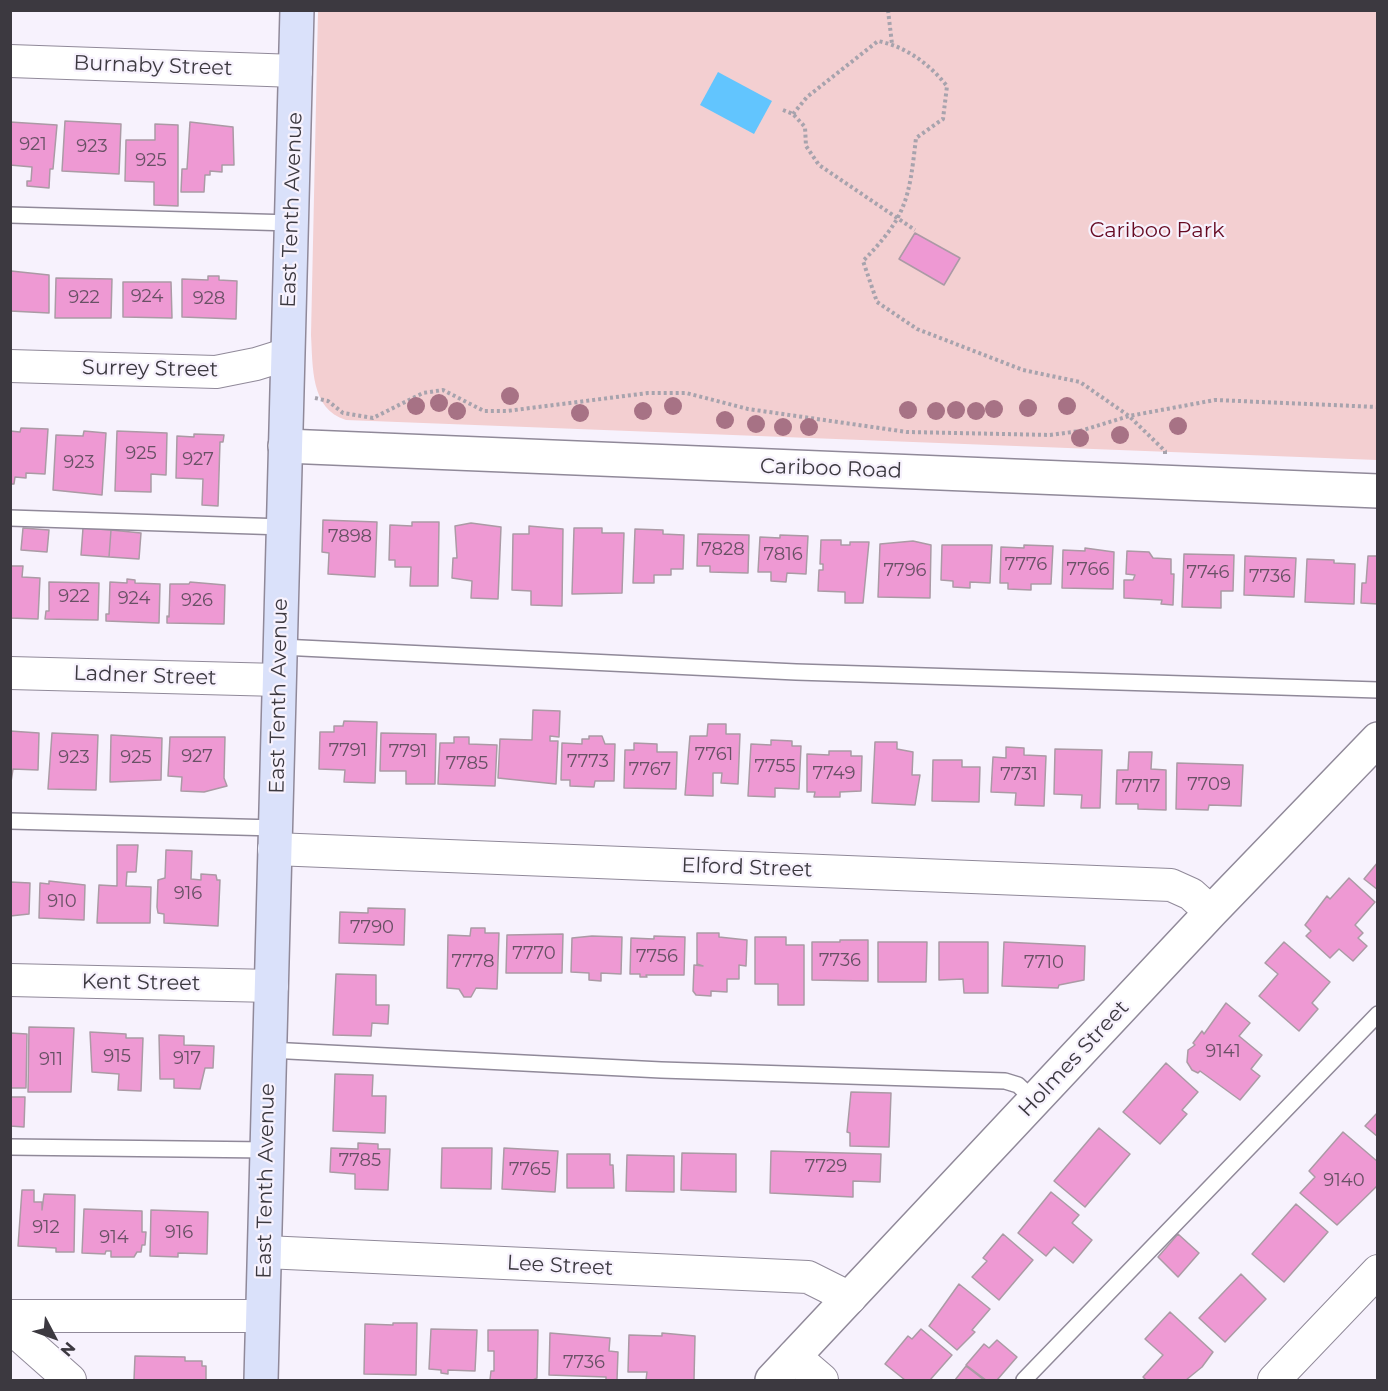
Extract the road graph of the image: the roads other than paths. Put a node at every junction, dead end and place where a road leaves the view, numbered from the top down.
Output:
1 (297, 10) edge
2 (10, 61) edge
3 (296, 71) junction
4 (10, 215) edge
5 (292, 223) junction
6 (288, 354) junction
7 (10, 366) edge
8 (285, 446) junction
9 (1377, 491) edge
10 (10, 518) edge
11 (284, 527) junction
12 (280, 646) junction
13 (10, 673) edge
14 (279, 680) junction
15 (1377, 690) edge
16 (1377, 739) edge
17 (10, 821) edge
18 (275, 839) junction
19 (1211, 912) junction
20 (10, 980) edge
21 (272, 986) junction
22 (1377, 1014) edge
23 (269, 1050) junction
24 (1034, 1100) junction
25 (10, 1147) edge
26 (268, 1150) junction
27 (265, 1252) junction
28 (1375, 1279) edge
29 (850, 1298) junction
30 (10, 1316) edge
31 (263, 1316) junction
32 (10, 1327) edge
33 (795, 1356) junction
34 (70, 1380) edge
35 (261, 1380) edge
36 (772, 1380) edge
37 (822, 1380) edge
38 (1024, 1380) edge
39 (1274, 1380) edge

1 - 3 main road, East Tenth Avenue
2 - 3 street, Burnaby Street
3 - 5 main road, East Tenth Avenue
4 - 5 lane
5 - 6 main road, East Tenth Avenue
6 - 7 street, Surrey Street
6 - 8 main road, East Tenth Avenue
8 - 9 street, Cariboo Road
8 - 11 main road, East Tenth Avenue
10 - 11 lane
11 - 12 main road, East Tenth Avenue
12 - 14 main road, East Tenth Avenue
12 - 15 lane
13 - 14 street, Ladner Street
14 - 18 main road, East Tenth Avenue
16 - 19 street, Holmes Street
17 - 18 lane
18 - 19 street, Elford Street
18 - 21 main road, East Tenth Avenue
19 - 24 street, Holmes Street
20 - 21 street, Kent Street
21 - 23 main road, East Tenth Avenue
22 - 38 lane
23 - 24 lane
23 - 26 main road, East Tenth Avenue
24 - 29 street, Holmes Street
25 - 26 lane
26 - 27 main road, East Tenth Avenue
27 - 29 street, Lee Street
27 - 31 main road, East Tenth Avenue
28 - 39 street
29 - 33 street, Holmes Street
30 - 31 street
31 - 35 main road, East Tenth Avenue
32 - 34 street
33 - 36 street, Holmes Street
33 - 37 street

